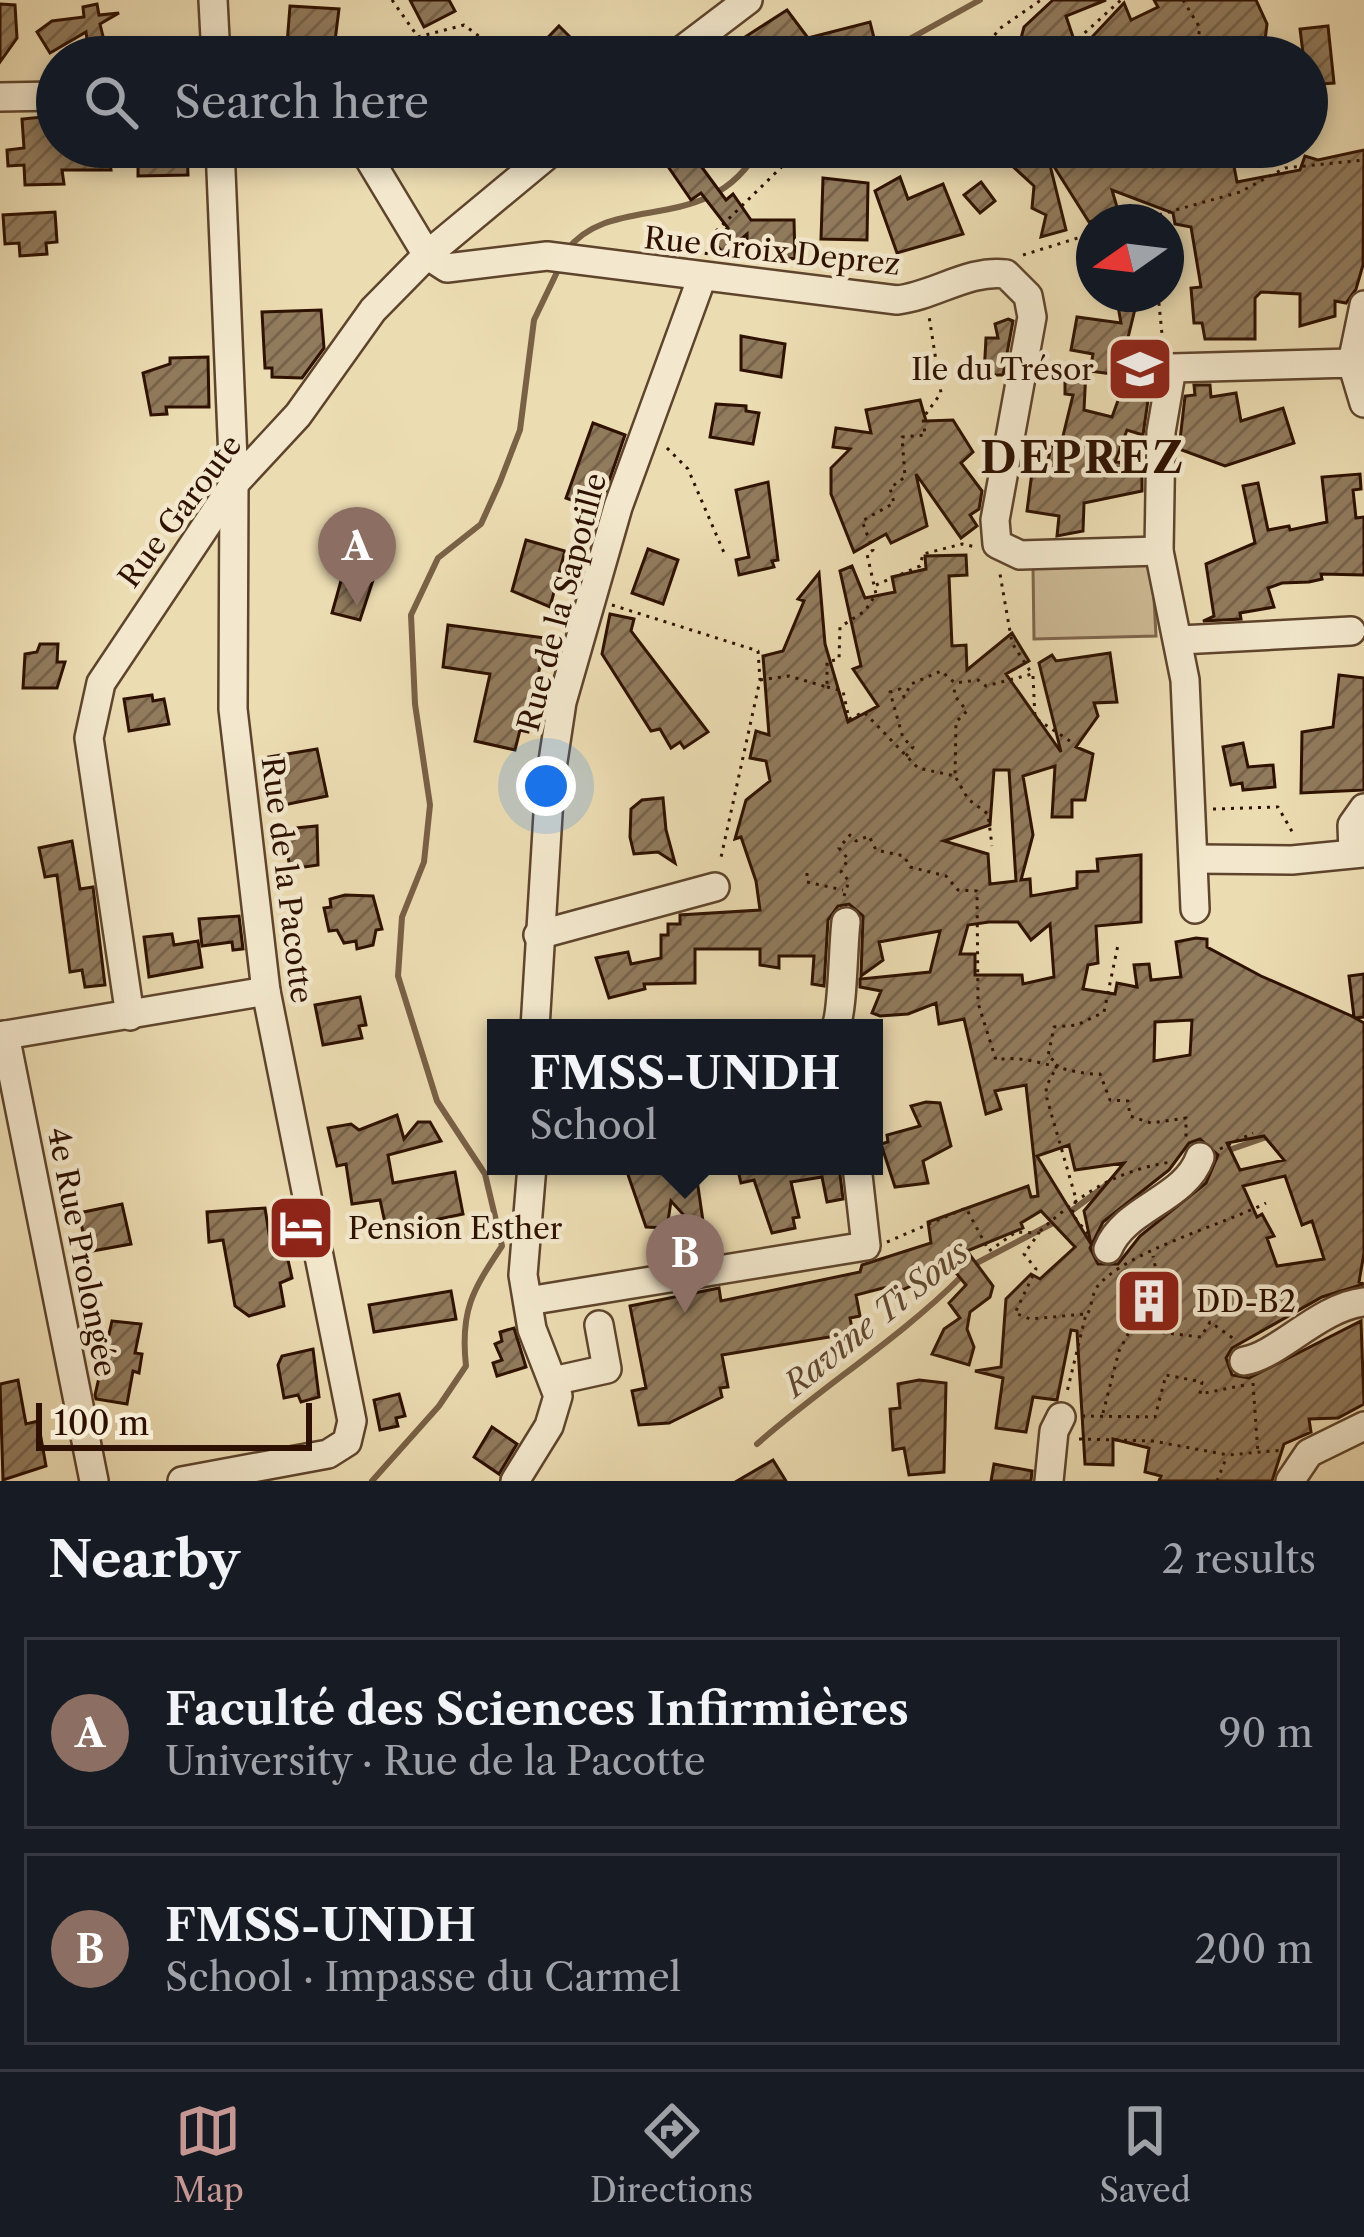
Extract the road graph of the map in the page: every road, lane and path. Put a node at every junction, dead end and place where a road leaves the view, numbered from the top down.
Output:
1 (213, 0) edge
2 (392, 0) edge
3 (748, 0) edge
4 (1041, 0) edge
5 (1120, 0) edge
6 (1183, 0) edge
7 (215, 36) edge
8 (417, 36) edge
9 (422, 36) edge
10 (479, 36) edge
11 (701, 36) edge
12 (994, 36) edge
13 (1081, 36) edge
14 (1198, 36) edge
15 (36, 96) edge
16 (0, 97) edge
17 (1364, 160) edge
18 (1328, 163) edge
19 (221, 168) edge
20 (375, 168) edge
21 (532, 168) edge
22 (781, 168) edge
23 (1283, 168) edge
24 (1184, 209) edge
25 (1076, 239) edge
26 (427, 255) junction
27 (997, 273) junction
28 (703, 277) junction
29 (923, 297) junction
30 (1364, 305) edge
31 (1160, 312) edge
32 (1352, 363) junction
33 (1172, 368) junction
34 (1364, 403) edge
35 (648, 430) junction
36 (234, 484) junction
37 (997, 544) junction
38 (1159, 551) junction
39 (725, 555) dead end
40 (874, 586) junction
41 (596, 600) junction
42 (1351, 631) dead end
43 (1180, 640) junction
44 (1033, 674) junction
45 (760, 680) junction
46 (955, 683) junction
47 (827, 687) junction
48 (1070, 741) dead end
49 (907, 756) junction
50 (955, 776) junction
51 (1364, 808) edge
52 (1193, 811) junction
53 (992, 846) dead end
54 (1359, 853) edge
55 (1196, 859) junction
56 (1292, 860) junction
57 (807, 873) dead end
58 (715, 887) joint
59 (844, 891) junction
60 (1196, 909) dead end
61 (846, 922) joint
62 (538, 935) junction
63 (1118, 945) dead end
64 (266, 991) junction
65 (130, 1016) junction
66 (535, 1019) edge
67 (837, 1019) edge
68 (2, 1036) edge
69 (1058, 1064) junction
70 (1253, 1133) dead end
71 (1190, 1159) junction
72 (531, 1175) edge
73 (857, 1175) edge
74 (1076, 1199) junction
75 (1267, 1203) dead end
76 (1039, 1233) junction
77 (866, 1246) junction
78 (1153, 1255) junction
79 (1108, 1263) junction
80 (527, 1300) junction
81 (1364, 1301) edge
82 (1087, 1314) junction
83 (1135, 1322) junction
84 (599, 1325) dead end
85 (1248, 1372) junction
86 (553, 1382) junction
87 (1104, 1414) junction
88 (1058, 1424) junction
89 (1364, 1426) edge
90 (1282, 1450) dead end
91 (1258, 1454) junction
92 (1228, 1455) junction
93 (94, 1481) edge
94 (182, 1481) edge
95 (515, 1481) edge
96 (1049, 1481) edge
97 (1217, 1481) edge
98 (1290, 1481) edge

1 - 7 street
2 - 8 path
3 - 11 street
4 - 12 path
5 - 13 path
6 - 14 path
9 - 10 path
15 - 16 street
17 - 18 path
19 - 36 street, Rue de la Pacotte
20 - 26 street
21 - 26 street, Rue Garoute
22 - 28 path
23 - 24 path
25 - 27 path
26 - 28 street, Rue Croix Deprez
26 - 36 street, Rue Garoute
27 - 29 street, Rue Croix Deprez
27 - 37 street
28 - 29 street, Rue Croix Deprez
28 - 35 street, Rue de la Sapotille
29 - 40 path
30 - 32 street
31 - 33 path
32 - 33 street
32 - 34 street
33 - 38 street
35 - 39 path
35 - 41 street, Rue de la Sapotille
36 - 64 street, Rue de la Pacotte
36 - 65 street, Rue Garoute
37 - 38 street
37 - 40 path
37 - 44 path
38 - 43 street
40 - 47 path
41 - 45 path
41 - 62 street, Rue de la Sapotille
42 - 43 street
43 - 52 street
44 - 46 path
44 - 48 path
45 - 47 path
45 - 58 path
46 - 49 path
46 - 50 path
47 - 49 path
49 - 50 path
50 - 53 path
51 - 54 street
52 - 55 street
52 - 56 path
54 - 56 street
55 - 56 street
55 - 60 street
57 - 59 path
58 - 62 street
59 - 61 path
59 - 69 path
61 - 67 street
62 - 66 street, Rue de la Sapotille
63 - 69 path
64 - 65 street
64 - 94 street, Rue de la Pacotte
65 - 68 street
68 - 93 street, 4e Rue Prolongée
69 - 71 path
69 - 74 path
70 - 71 path
71 - 74 path
71 - 79 street
72 - 80 street
73 - 77 street
74 - 76 path
74 - 79 path
75 - 78 path
76 - 77 path
76 - 82 path
77 - 80 street
78 - 79 path
78 - 83 path
79 - 82 path
80 - 86 street
81 - 85 street
82 - 88 path
83 - 85 path
83 - 87 path
84 - 86 street
85 - 87 path
85 - 91 path
86 - 95 street
87 - 88 path
88 - 92 path
88 - 96 street
89 - 98 street
90 - 91 path
91 - 92 path
92 - 97 path

